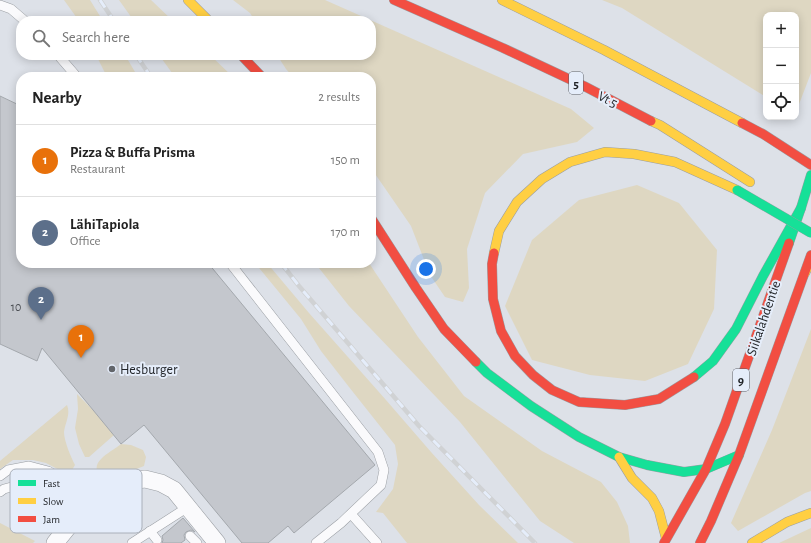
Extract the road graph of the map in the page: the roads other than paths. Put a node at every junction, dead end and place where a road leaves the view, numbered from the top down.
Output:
1 (188, 0) edge
2 (394, 0) edge
3 (502, 0) edge
4 (0, 5) edge
5 (19, 16) edge
6 (204, 16) edge
7 (62, 60) edge
8 (246, 60) edge
9 (72, 72) edge
10 (257, 72) edge
11 (764, 131) junction
12 (798, 146) dead end
13 (811, 165) edge
14 (811, 175) edge
15 (754, 184) dead end
16 (791, 207) dead end
17 (802, 212) junction
18 (376, 226) edge
19 (811, 233) edge
20 (811, 255) edge
21 (811, 260) edge
22 (234, 268) edge
23 (805, 274) junction
24 (739, 455) junction
25 (619, 457) junction
26 (706, 468) junction
27 (13, 469) edge
28 (40, 469) edge
29 (10, 470) edge
30 (0, 476) edge
31 (142, 479) edge
32 (10, 487) edge
33 (0, 492) edge
34 (188, 507) junction
35 (811, 513) edge
36 (351, 514) junction
37 (150, 532) junction
38 (63, 533) edge
39 (190, 536) dead end
40 (157, 540) dead end
41 (665, 541) edge
42 (137, 542) edge
43 (55, 543) edge
44 (197, 543) edge
45 (217, 543) edge
46 (316, 543) edge
47 (377, 543) edge
48 (700, 543) edge
49 (752, 543) edge

1 - 6 main road
2 - 15 main road, Vt 5 / 5
3 - 11 main road
4 - 5 lane
7 - 9 lane
8 - 10 main road
11 - 12 main road
11 - 13 main road
14 - 17 main road, Siikalahdentie / 9
16 - 17 main road
17 - 19 main road, bridge
17 - 26 main road, Siikalahdentie / 9
18 - 25 main road
20 - 23 main road, Siikalahdentie / 9
21 - 23 main road
22 - 36 lane
23 - 24 main road, Siikalahdentie / 9
24 - 26 main road
24 - 48 main road, Siikalahdentie / 9
25 - 26 main road
25 - 41 main road
26 - 41 main road, Siikalahdentie / 9
27 - 28 lane
29 - 30 lane
31 - 34 street
32 - 33 lane
34 - 37 lane
34 - 45 street
35 - 49 main road
36 - 46 lane
36 - 47 lane
37 - 40 lane
37 - 42 lane
38 - 43 street
39 - 44 lane

